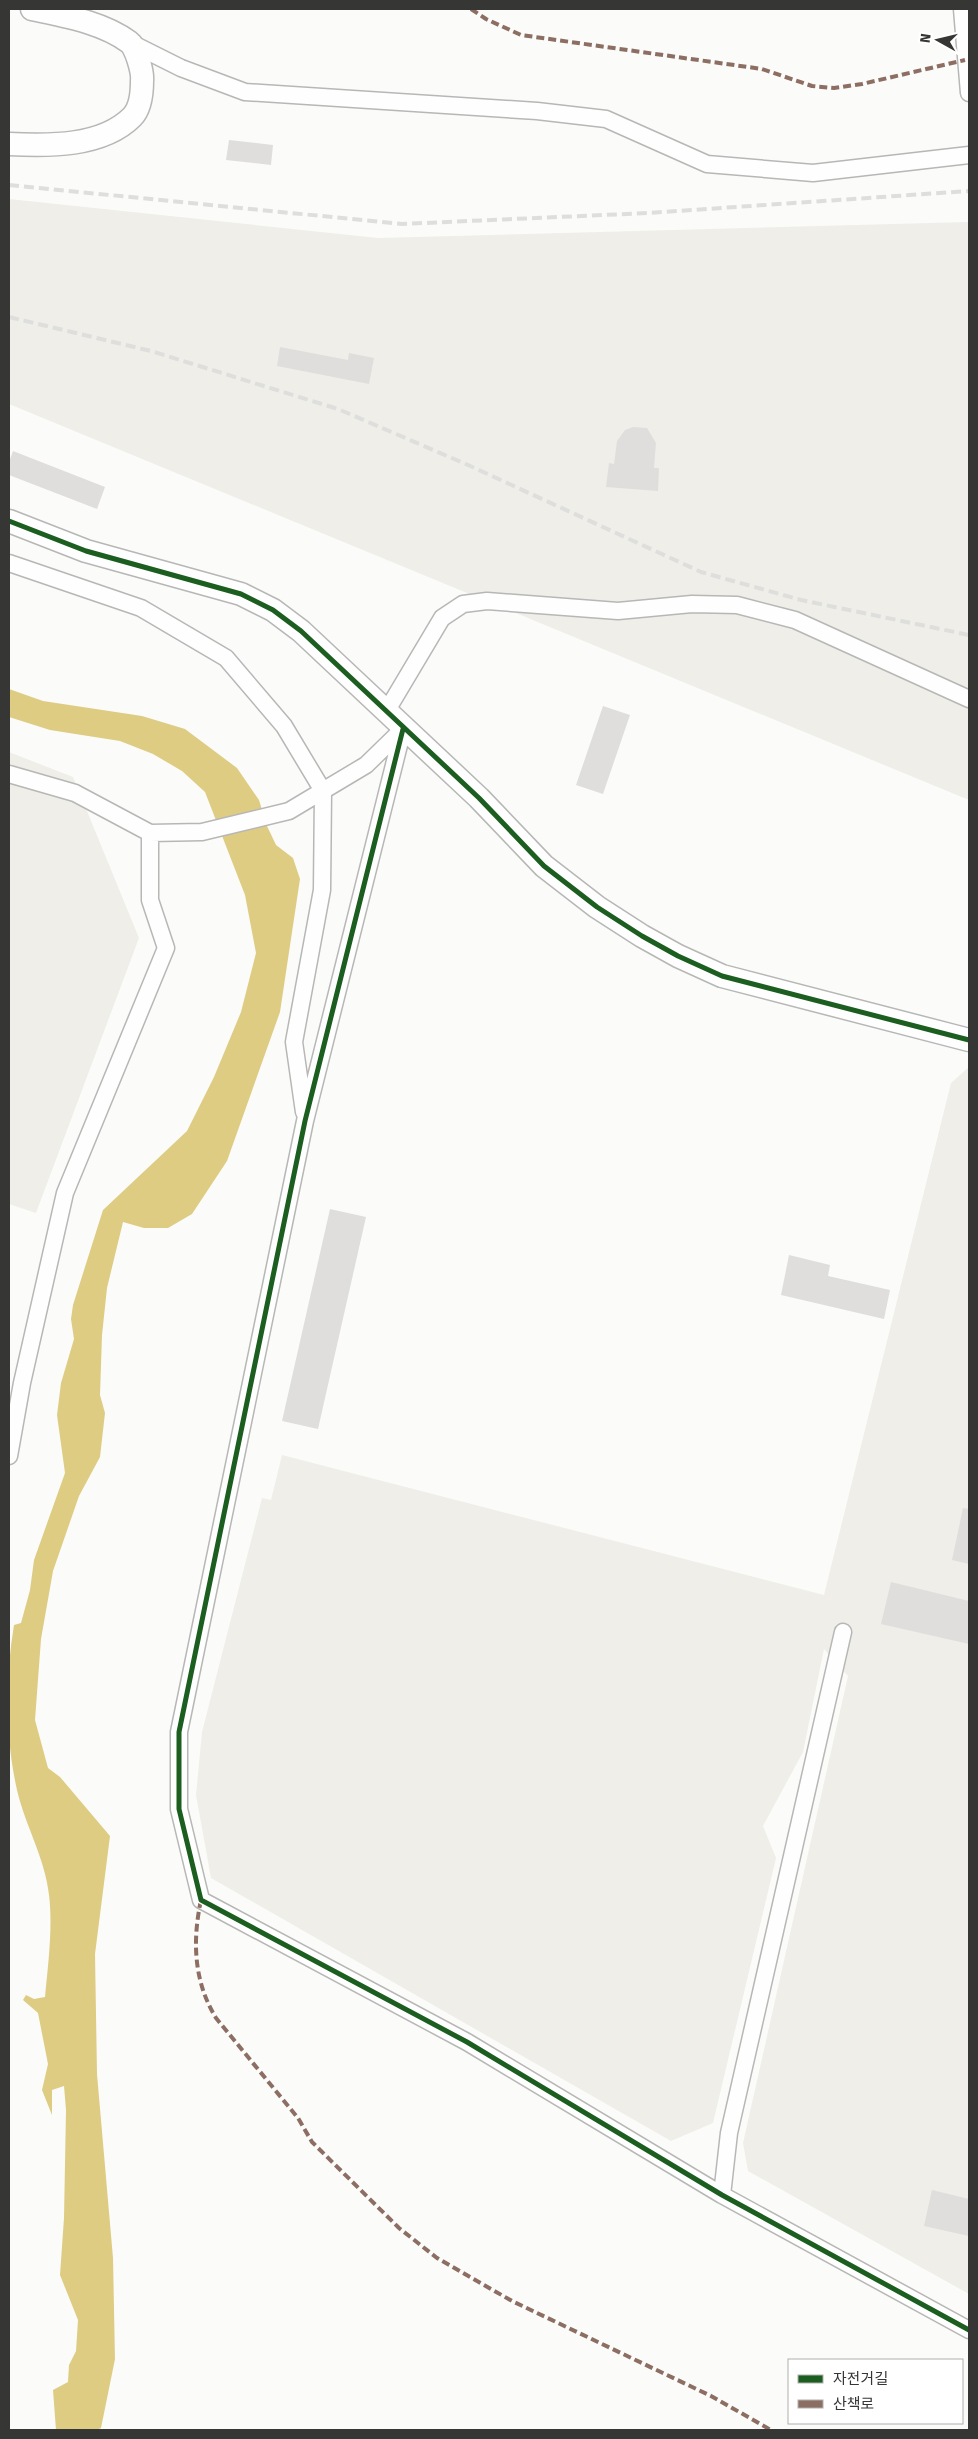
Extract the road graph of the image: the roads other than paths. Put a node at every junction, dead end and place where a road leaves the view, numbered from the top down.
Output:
1 (32, 9) edge
2 (962, 9) edge
3 (131, 43) junction
4 (969, 94) edge
5 (9, 144) edge
6 (969, 155) edge
7 (9, 521) edge
8 (9, 563) edge
9 (969, 699) edge
10 (386, 712) junction
11 (403, 729) junction
12 (9, 774) edge
13 (323, 791) junction
14 (150, 833) junction
15 (969, 1040) edge
16 (305, 1121) junction
17 (15, 1382) edge
18 (9, 1456) edge
19 (843, 1632) dead end
20 (722, 2195) junction
21 (969, 2330) edge

1 - 3 street
2 - 4 street
3 - 5 street
3 - 6 street
7 - 10 street
8 - 13 street
9 - 10 street
10 - 11 street
11 - 13 street
11 - 15 street
11 - 16 street
12 - 14 street
13 - 14 street
13 - 16 street
14 - 17 street
16 - 20 street
17 - 18 street
19 - 20 street
20 - 21 street

